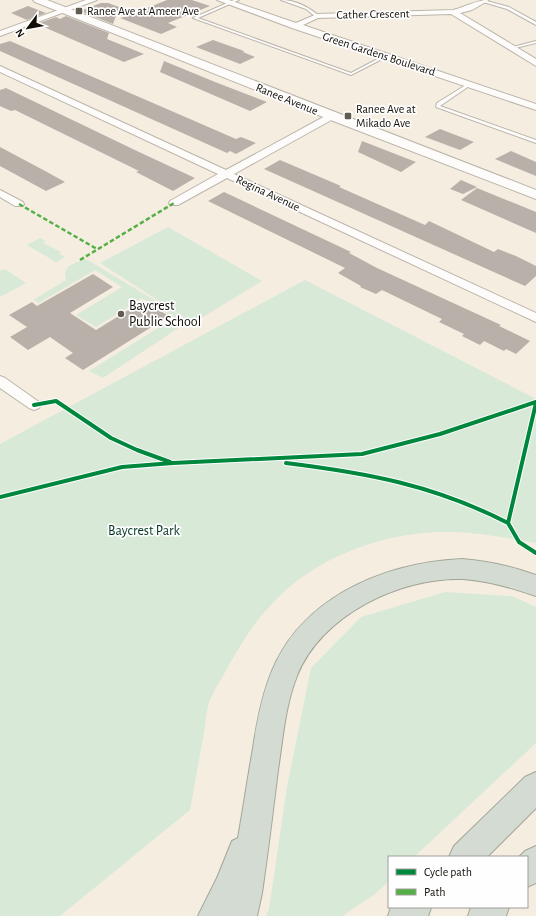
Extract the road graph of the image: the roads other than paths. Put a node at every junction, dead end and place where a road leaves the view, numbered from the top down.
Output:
1 (38, 0) edge
2 (93, 0) edge
3 (283, 0) edge
4 (306, 0) edge
5 (485, 0) edge
6 (228, 1) edge
7 (307, 8) junction
8 (65, 10) junction
9 (453, 12) junction
10 (317, 16) junction
11 (536, 24) edge
12 (296, 26) junction
13 (0, 34) edge
14 (536, 42) edge
15 (512, 48) junction
16 (386, 56) junction
17 (536, 62) edge
18 (0, 69) edge
19 (470, 84) junction
20 (536, 100) edge
21 (525, 103) junction
22 (536, 107) edge
23 (332, 116) junction
24 (536, 142) edge
25 (226, 174) junction
26 (0, 193) edge
27 (536, 195) edge
28 (174, 203) dead end
29 (19, 204) dead end
30 (536, 318) edge
31 (0, 380) edge
32 (34, 405) dead end
33 (536, 586) edge
34 (261, 785) junction
35 (536, 787) edge
36 (466, 856) edge
37 (536, 862) edge
38 (528, 871) edge
39 (492, 908) edge
40 (214, 916) edge
41 (241, 916) edge
42 (484, 916) edge

1 - 8 street, Ranee Avenue
2 - 8 street
3 - 7 lane
4 - 7 lane
5 - 9 street, Cather Crescent
5 - 11 lane
6 - 12 street, Green Gardens Boulevard
6 - 16 lane
7 - 10 lane
8 - 13 street
8 - 23 street, Ranee Avenue
9 - 10 street, Cather Crescent
9 - 15 street
10 - 12 street, Cather Crescent
12 - 16 street, Green Gardens Boulevard
14 - 15 lane
15 - 17 street
16 - 19 street, Green Gardens Boulevard
18 - 25 street, Regina Avenue
19 - 21 street, Green Gardens Boulevard
19 - 24 lane
20 - 21 street
21 - 22 street, Green Gardens Boulevard
23 - 25 street
23 - 27 street, Ranee Avenue
25 - 28 street
25 - 30 street, Regina Avenue
26 - 29 street
31 - 32 street
33 - 34 highway
34 - 40 highway
34 - 41 highway
35 - 36 highway
37 - 38 highway
39 - 42 highway

